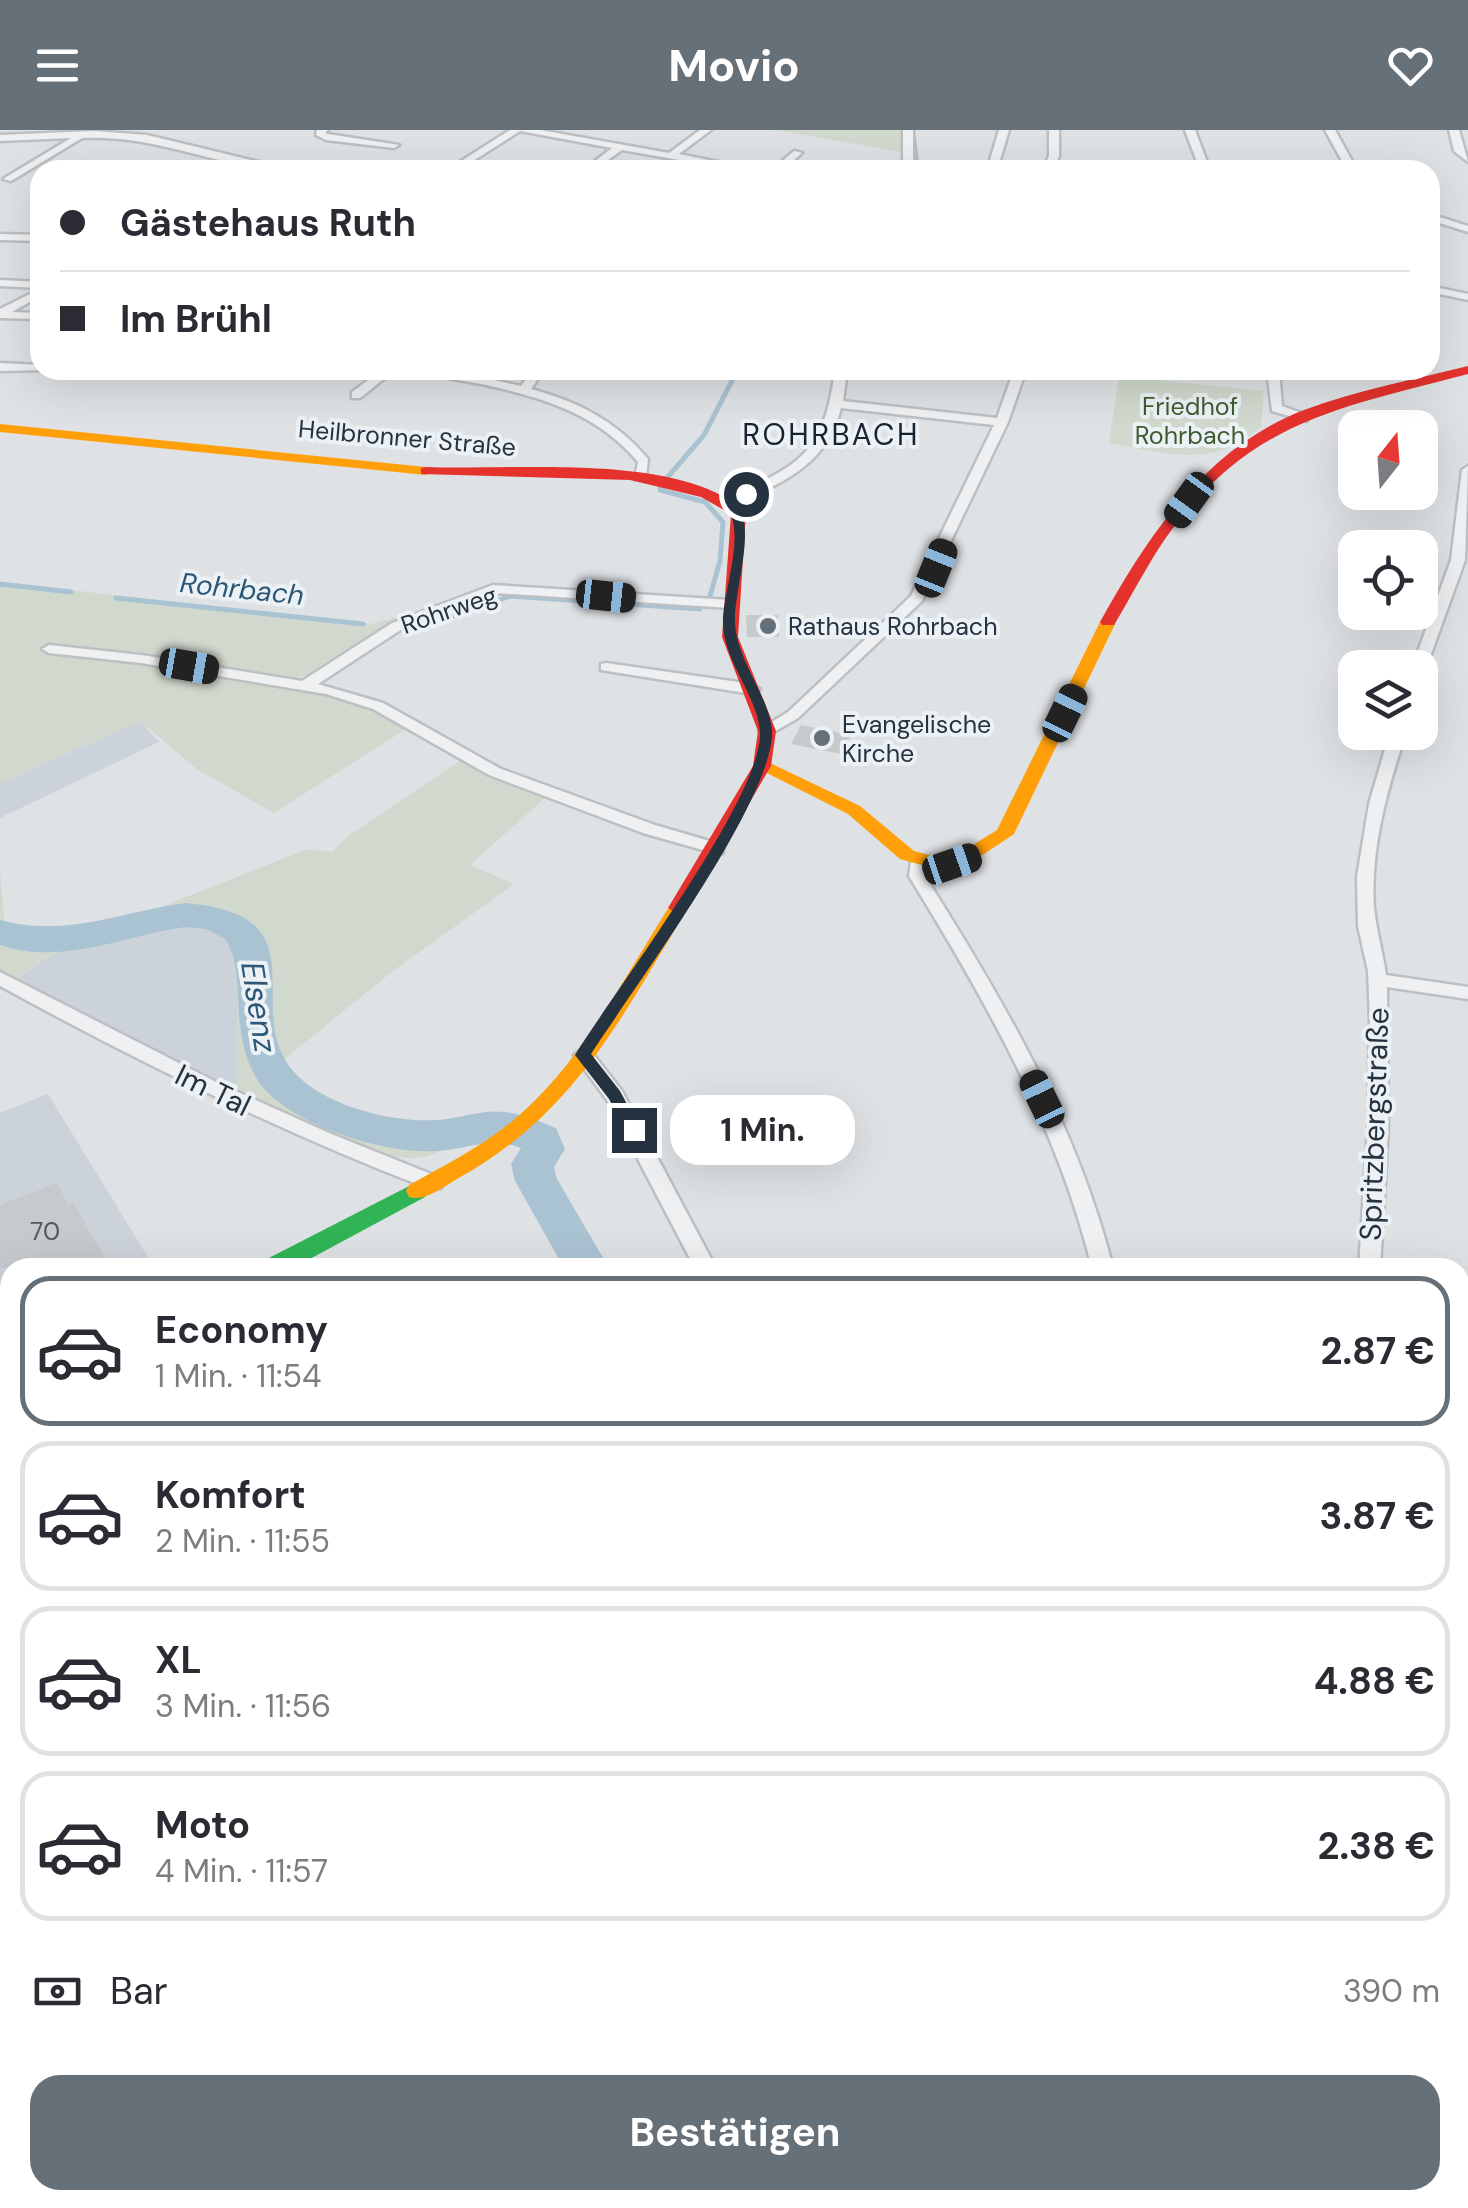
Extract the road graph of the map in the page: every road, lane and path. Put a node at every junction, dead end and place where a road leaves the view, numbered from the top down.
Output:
1 (324, 130) edge
2 (516, 130) edge
3 (524, 130) edge
4 (618, 130) edge
5 (706, 130) edge
6 (908, 130) edge
7 (1004, 130) edge
8 (1054, 130) edge
9 (1190, 130) edge
10 (1330, 130) edge
11 (1454, 130) edge
12 (84, 134) junction
13 (0, 138) edge
14 (600, 143) junction
15 (394, 145) dead end
16 (620, 147) junction
17 (797, 153) dead end
18 (670, 156) junction
19 (1468, 158) edge
20 (40, 160) edge
21 (224, 160) edge
22 (468, 160) edge
23 (602, 160) edge
24 (688, 160) edge
25 (789, 160) edge
26 (908, 160) edge
27 (995, 160) edge
28 (1052, 160) edge
29 (1201, 160) edge
30 (1346, 160) edge
31 (30, 166) edge
32 (8, 179) dead end
33 (1440, 220) edge
34 (1468, 228) edge
35 (0, 238) edge
36 (30, 239) edge
37 (0, 283) edge
38 (30, 287) edge
39 (1440, 290) edge
40 (30, 294) edge
41 (1468, 297) edge
42 (30, 316) edge
43 (0, 367) edge
44 (30, 368) edge
45 (1468, 370) edge
46 (1440, 376) edge
47 (376, 380) edge
48 (473, 380) edge
49 (531, 380) edge
50 (841, 380) edge
51 (1017, 380) edge
52 (1273, 380) edge
53 (1418, 380) edge
54 (523, 392) junction
55 (356, 395) dead end
56 (840, 404) junction
57 (1273, 420) junction
58 (1002, 422) junction
59 (0, 428) edge
60 (1468, 470) edge
61 (657, 479) junction
62 (728, 501) junction
63 (1463, 561) edge
64 (730, 604) junction
65 (50, 649) dead end
66 (1426, 650) edge
67 (606, 667) dead end
68 (304, 686) junction
69 (752, 689) junction
70 (766, 730) junction
71 (1392, 750) edge
72 (762, 766) junction
73 (717, 849) junction
74 (919, 861) junction
75 (0, 978) edge
76 (1378, 980) junction
77 (1468, 993) edge
78 (583, 1055) junction
79 (434, 1183) junction
80 (291, 1258) edge
81 (701, 1258) edge
82 (1101, 1258) edge
83 (1370, 1258) edge

1 - 15 street
2 - 22 street
3 - 14 street
4 - 14 street
5 - 18 street
6 - 26 street
7 - 27 street
8 - 28 street
9 - 29 street
10 - 30 street
11 - 19 street
12 - 13 street
12 - 20 street
12 - 21 street
14 - 16 street
16 - 18 street
16 - 23 street
17 - 25 street
18 - 24 street
31 - 32 street
33 - 34 street
35 - 36 street
37 - 38 street
39 - 41 street
40 - 42 street
43 - 44 street
45 - 46 main road
47 - 55 street
48 - 54 street
49 - 54 street
50 - 56 street
51 - 58 street
52 - 57 street
53 - 57 main road
54 - 61 street
56 - 58 street
56 - 62 street
57 - 74 main road
58 - 70 street
59 - 61 main road, Heilbronner Straße
60 - 63 street
61 - 62 main road, Heilbronner Straße
62 - 64 main road
63 - 66 street
64 - 68 street, Rohrweg
64 - 69 main road
65 - 68 street
67 - 69 street
68 - 73 street
69 - 70 main road
70 - 72 main road
71 - 76 street, Spritzbergstraße
72 - 73 main road
72 - 74 main road
73 - 78 main road
74 - 82 street
75 - 79 street, Im Tal
76 - 77 street, Spritzbergstraße
76 - 83 street, Spritzbergstraße
78 - 79 main road
78 - 81 street
79 - 80 main road

